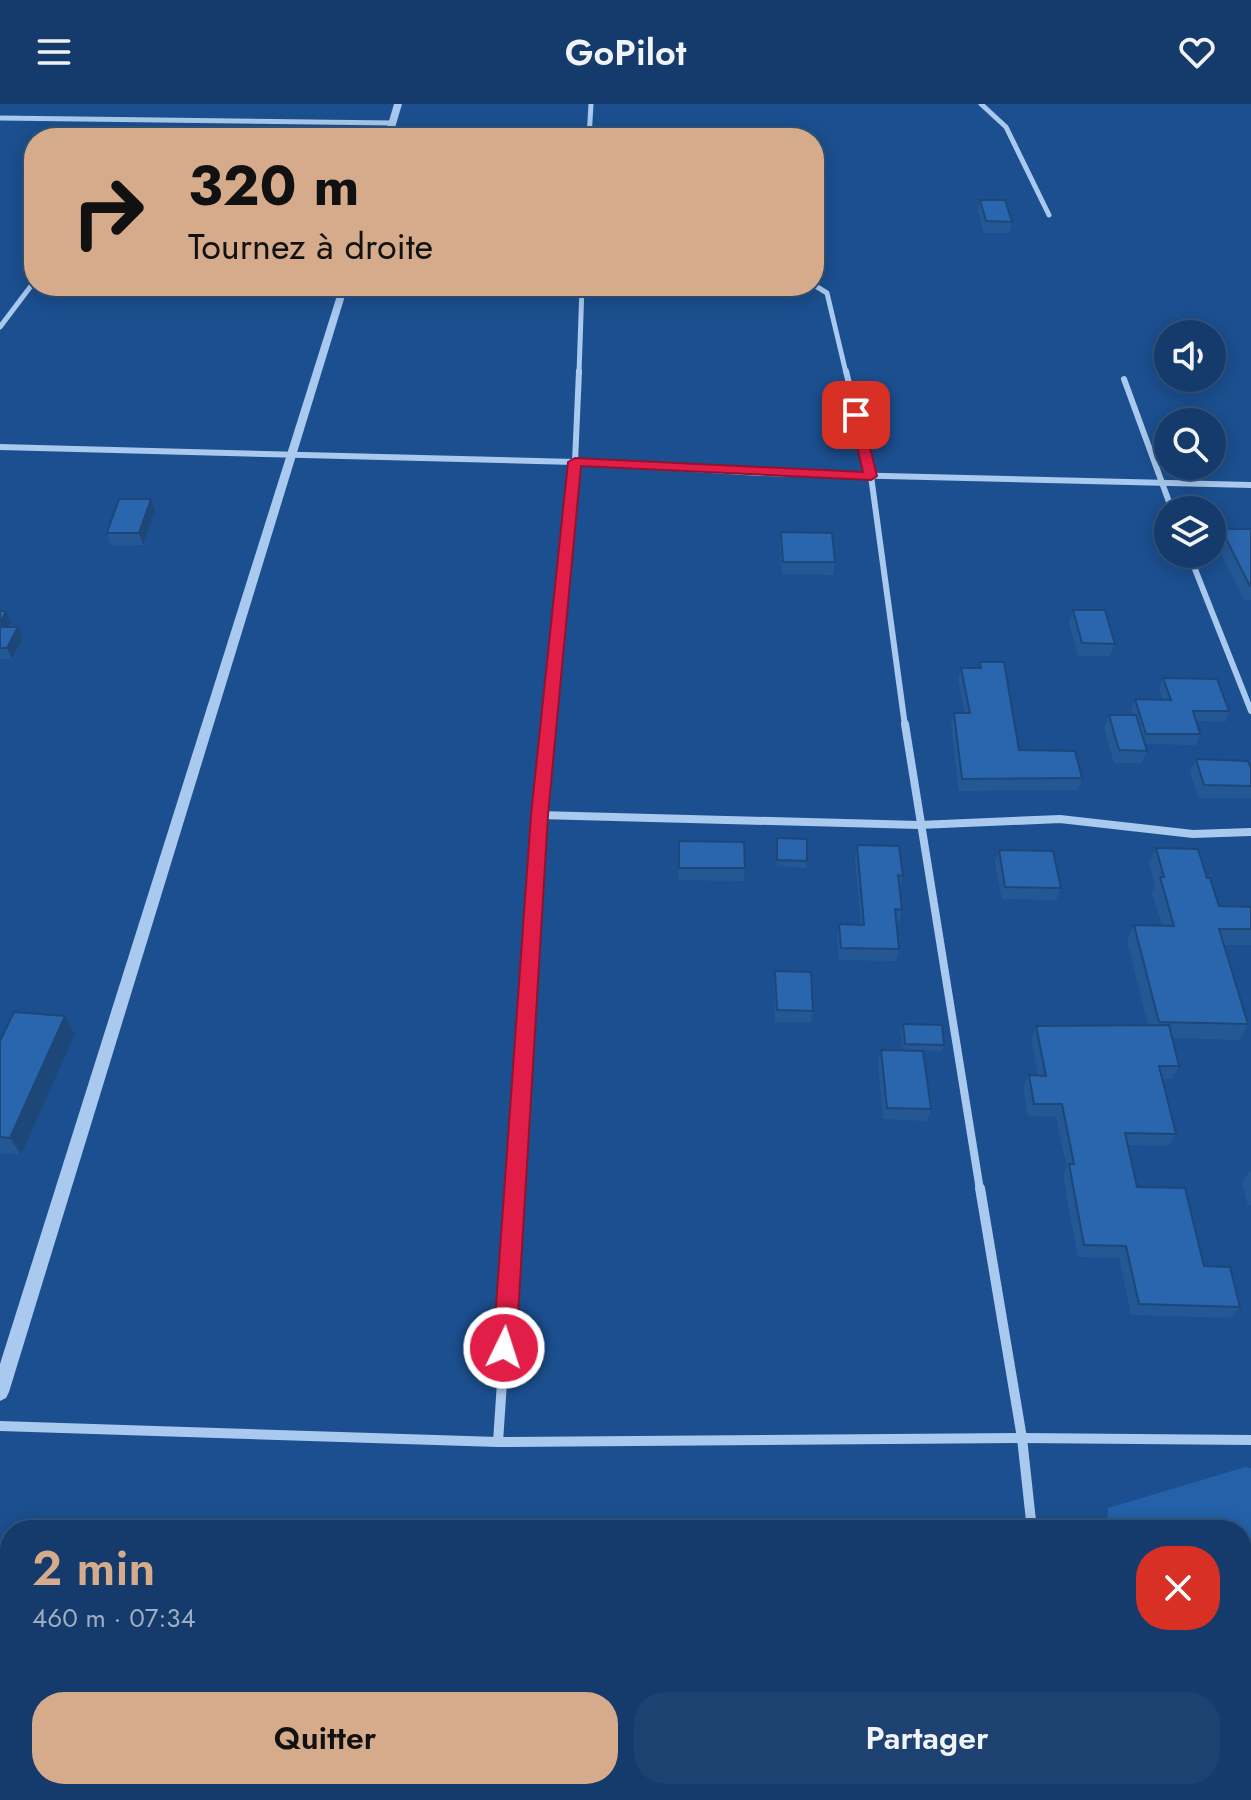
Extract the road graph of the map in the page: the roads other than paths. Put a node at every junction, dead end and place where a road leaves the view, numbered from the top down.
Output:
1 (398, 104) edge
2 (591, 104) edge
3 (981, 104) edge
4 (0, 118) edge
5 (392, 123) junction
6 (391, 128) edge
7 (590, 128) edge
8 (1049, 215) dead end
9 (824, 291) edge
10 (24, 295) edge
11 (341, 296) edge
12 (582, 296) edge
13 (0, 327) edge
14 (1124, 379) dead end
15 (0, 447) edge
16 (292, 456) junction
17 (575, 462) junction
18 (871, 476) junction
19 (1161, 482) junction
20 (1251, 485) edge
21 (1166, 496) edge
22 (1195, 568) edge
23 (1251, 711) edge
24 (539, 815) junction
25 (919, 825) junction
26 (1251, 832) edge
27 (0, 1392) edge
28 (0, 1426) edge
29 (1022, 1438) junction
30 (1251, 1440) edge
31 (498, 1442) junction
32 (1031, 1520) edge

1 - 5 street
2 - 7 street
3 - 8 street
4 - 5 street
5 - 6 street
9 - 18 street
10 - 13 street
11 - 16 street
12 - 17 street
14 - 19 street
15 - 16 street
16 - 17 street
16 - 27 street
17 - 18 street
17 - 24 street
18 - 19 street
18 - 25 street
19 - 20 street
19 - 21 street
22 - 23 street
24 - 25 street
24 - 31 street
25 - 26 street
25 - 29 street
28 - 31 street
29 - 30 street
29 - 31 street
29 - 32 street

